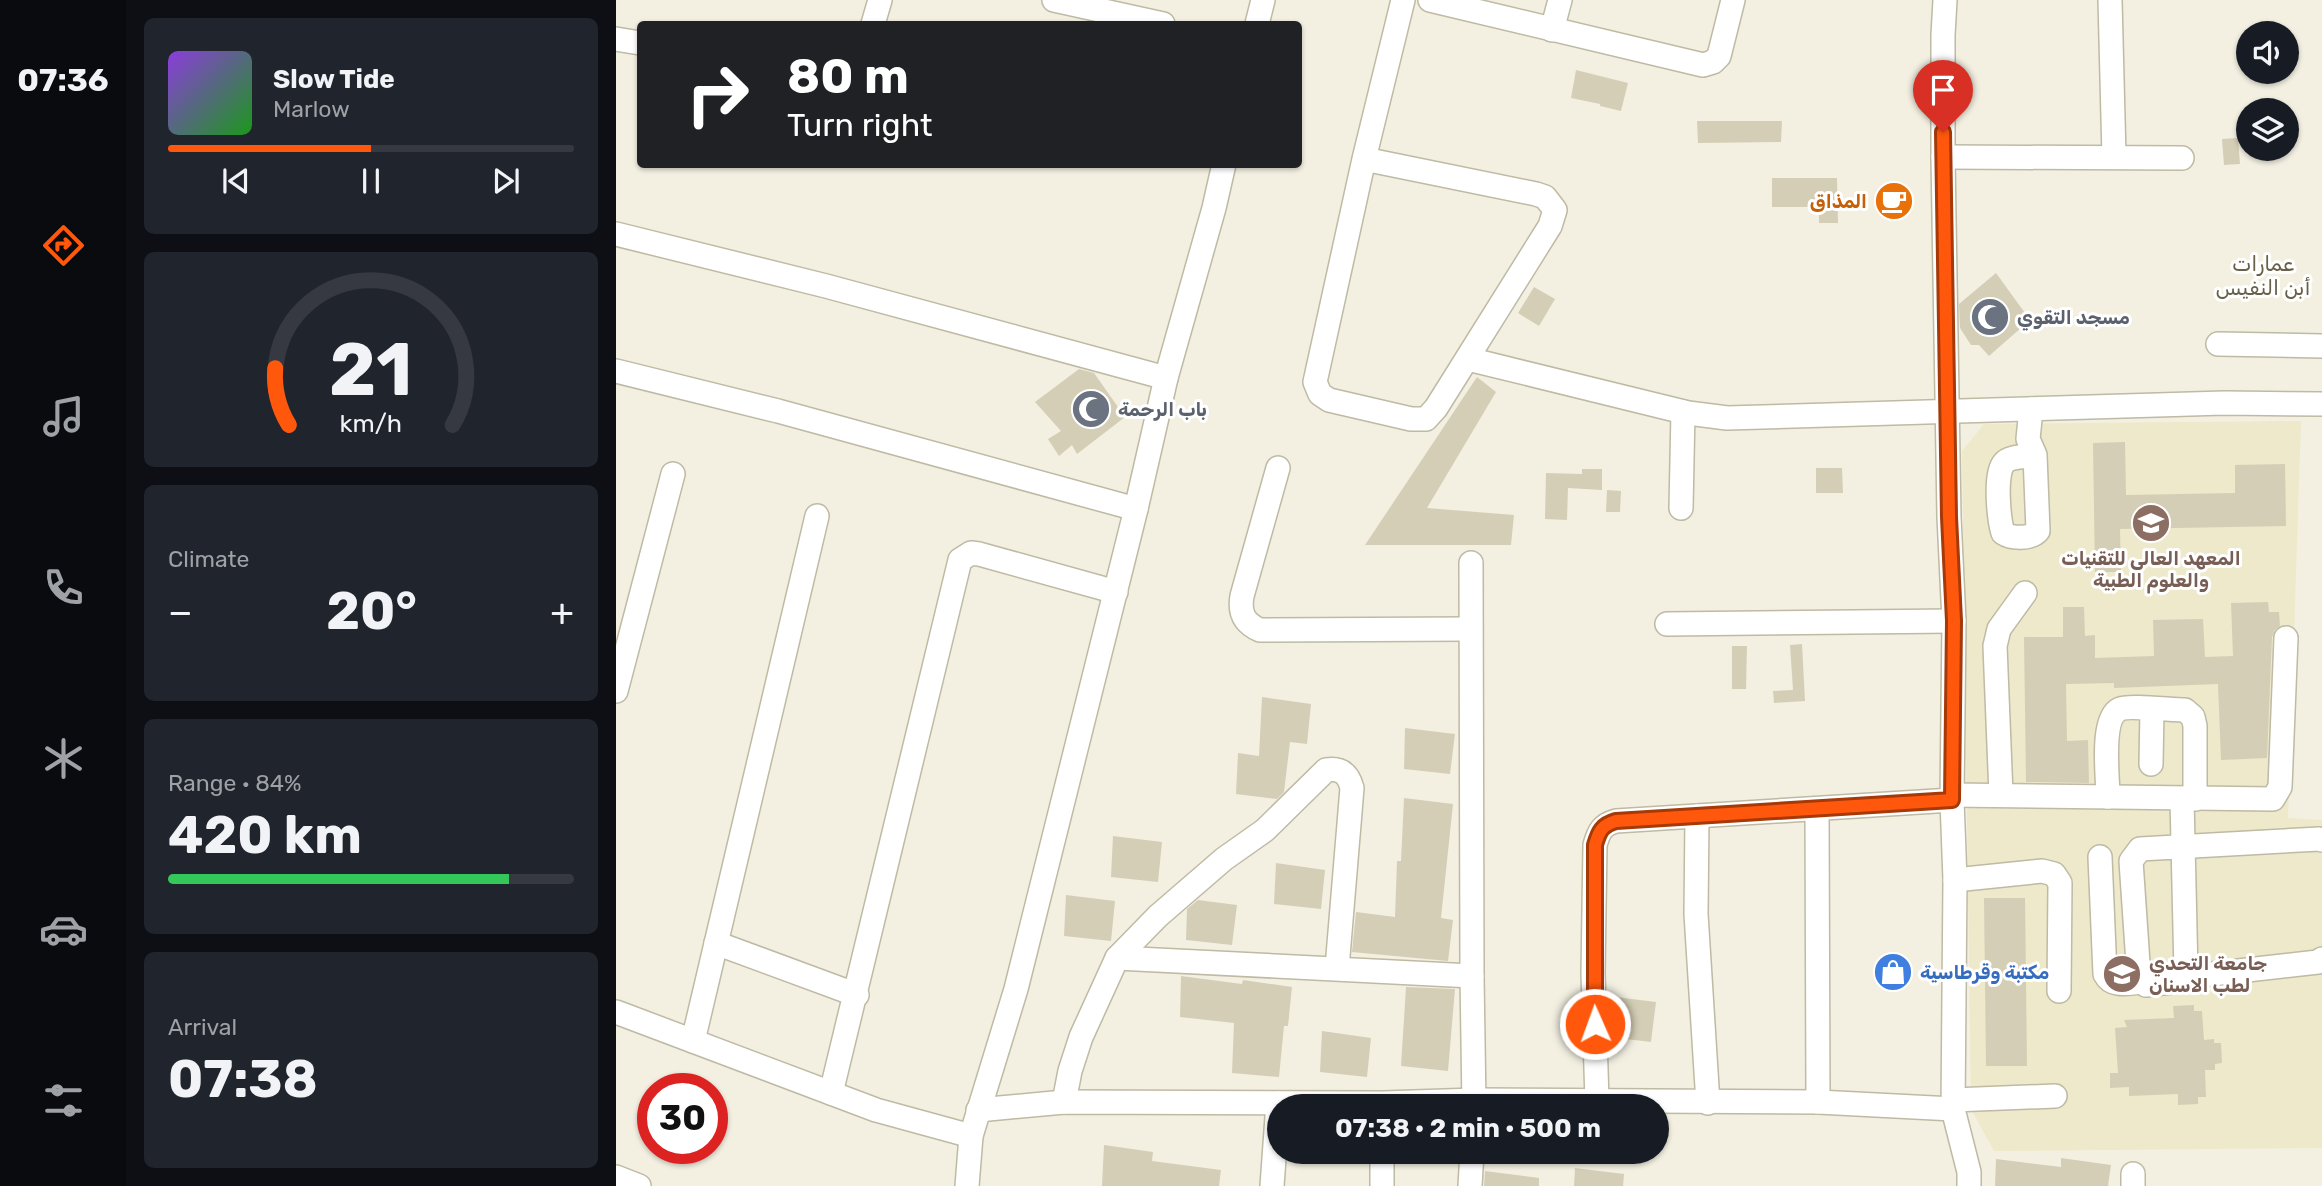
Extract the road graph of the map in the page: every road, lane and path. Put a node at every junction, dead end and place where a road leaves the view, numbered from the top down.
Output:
1 (880, 0) edge
2 (1054, 0) edge
3 (1263, 0) edge
4 (1403, 0) edge
5 (1430, 0) edge
6 (1560, 0) edge
7 (1732, 0) edge
8 (1945, 0) edge
9 (2110, 0) edge
10 (1096, 17) edge
11 (874, 21) edge
12 (1134, 21) edge
13 (1257, 21) edge
14 (1552, 30) junction
15 (616, 39) edge
16 (637, 42) edge
17 (1943, 157) junction
18 (2114, 157) junction
19 (2182, 158) dead end
20 (1364, 159) junction
21 (1223, 168) edge
22 (616, 234) edge
23 (2218, 344) dead end
24 (2322, 346) edge
25 (1468, 359) junction
26 (616, 371) edge
27 (1166, 378) junction
28 (2322, 404) edge
29 (2031, 409) junction
30 (1947, 411) junction
31 (1683, 412) junction
32 (2035, 455) dead end
33 (1278, 468) dead end
34 (673, 474) dead end
35 (1681, 508) dead end
36 (1136, 509) junction
37 (817, 516) dead end
38 (1471, 563) dead end
39 (1116, 592) junction
40 (2025, 593) dead end
41 (1954, 621) junction
42 (1667, 625) dead end
43 (1470, 629) junction
44 (2286, 638) dead end
45 (616, 691) edge
46 (2151, 709) junction
47 (2151, 765) dead end
48 (2001, 795) junction
49 (1952, 797) junction
50 (2108, 797) junction
51 (2189, 799) junction
52 (1817, 808) junction
53 (1697, 816) junction
54 (2322, 840) edge
55 (2183, 846) junction
56 (2100, 857) dead end
57 (1955, 880) junction
58 (716, 943) junction
59 (1116, 958) junction
60 (2322, 959) edge
61 (1337, 968) junction
62 (1472, 976) junction
63 (2185, 977) junction
64 (2142, 982) junction
65 (2059, 991) dead end
66 (857, 995) junction
67 (616, 1012) edge
68 (693, 1041) junction
69 (831, 1094) junction
70 (1475, 1094) edge
71 (1597, 1094) edge
72 (2055, 1096) dead end
73 (1064, 1102) junction
74 (1669, 1102) edge
75 (1818, 1102) junction
76 (1267, 1103) edge
77 (1708, 1103) junction
78 (1953, 1105) junction
79 (978, 1110) junction
80 (971, 1136) junction
81 (1274, 1164) edge
82 (1382, 1164) edge
83 (1471, 1164) edge
84 (616, 1177) edge
85 (639, 1186) edge
86 (967, 1186) edge
87 (1272, 1186) edge
88 (1382, 1186) edge
89 (1470, 1186) edge
90 (1969, 1186) edge

1 - 11 street
2 - 10 street
3 - 13 street
4 - 20 street
5 - 14 street
6 - 14 street
7 - 14 street
8 - 17 street
9 - 18 street
10 - 12 street
15 - 16 street
17 - 18 street
17 - 30 street
18 - 19 street
20 - 25 street
20 - 25 street
21 - 27 street
22 - 27 street
23 - 24 street
25 - 31 street
26 - 36 street
27 - 36 street
28 - 29 street
29 - 30 street
29 - 32 street
30 - 31 street
30 - 41 street
31 - 35 street
33 - 43 street
34 - 45 street
36 - 39 street
37 - 58 street
38 - 43 street
39 - 66 street
39 - 79 street
40 - 48 street
41 - 42 street
41 - 49 street
43 - 62 street
44 - 51 street
46 - 47 street
46 - 50 street
46 - 51 street
48 - 49 street
48 - 50 street
49 - 52 street
49 - 57 street
50 - 51 street
51 - 55 street
52 - 53 street
52 - 75 street
53 - 71 street
53 - 77 street
54 - 55 street
55 - 63 street
55 - 64 street
56 - 64 street
57 - 65 street
57 - 78 street
58 - 66 street
58 - 68 street
59 - 61 street
59 - 61 street
59 - 73 street
60 - 63 street
61 - 62 street
62 - 70 street
63 - 64 street
66 - 69 street
67 - 68 street
68 - 69 street
69 - 80 street
72 - 78 street
73 - 76 street
73 - 79 street
74 - 77 street
75 - 77 street
75 - 78 street
78 - 90 street
79 - 80 street
80 - 86 street
81 - 87 street
82 - 88 street
83 - 89 street
84 - 85 street

